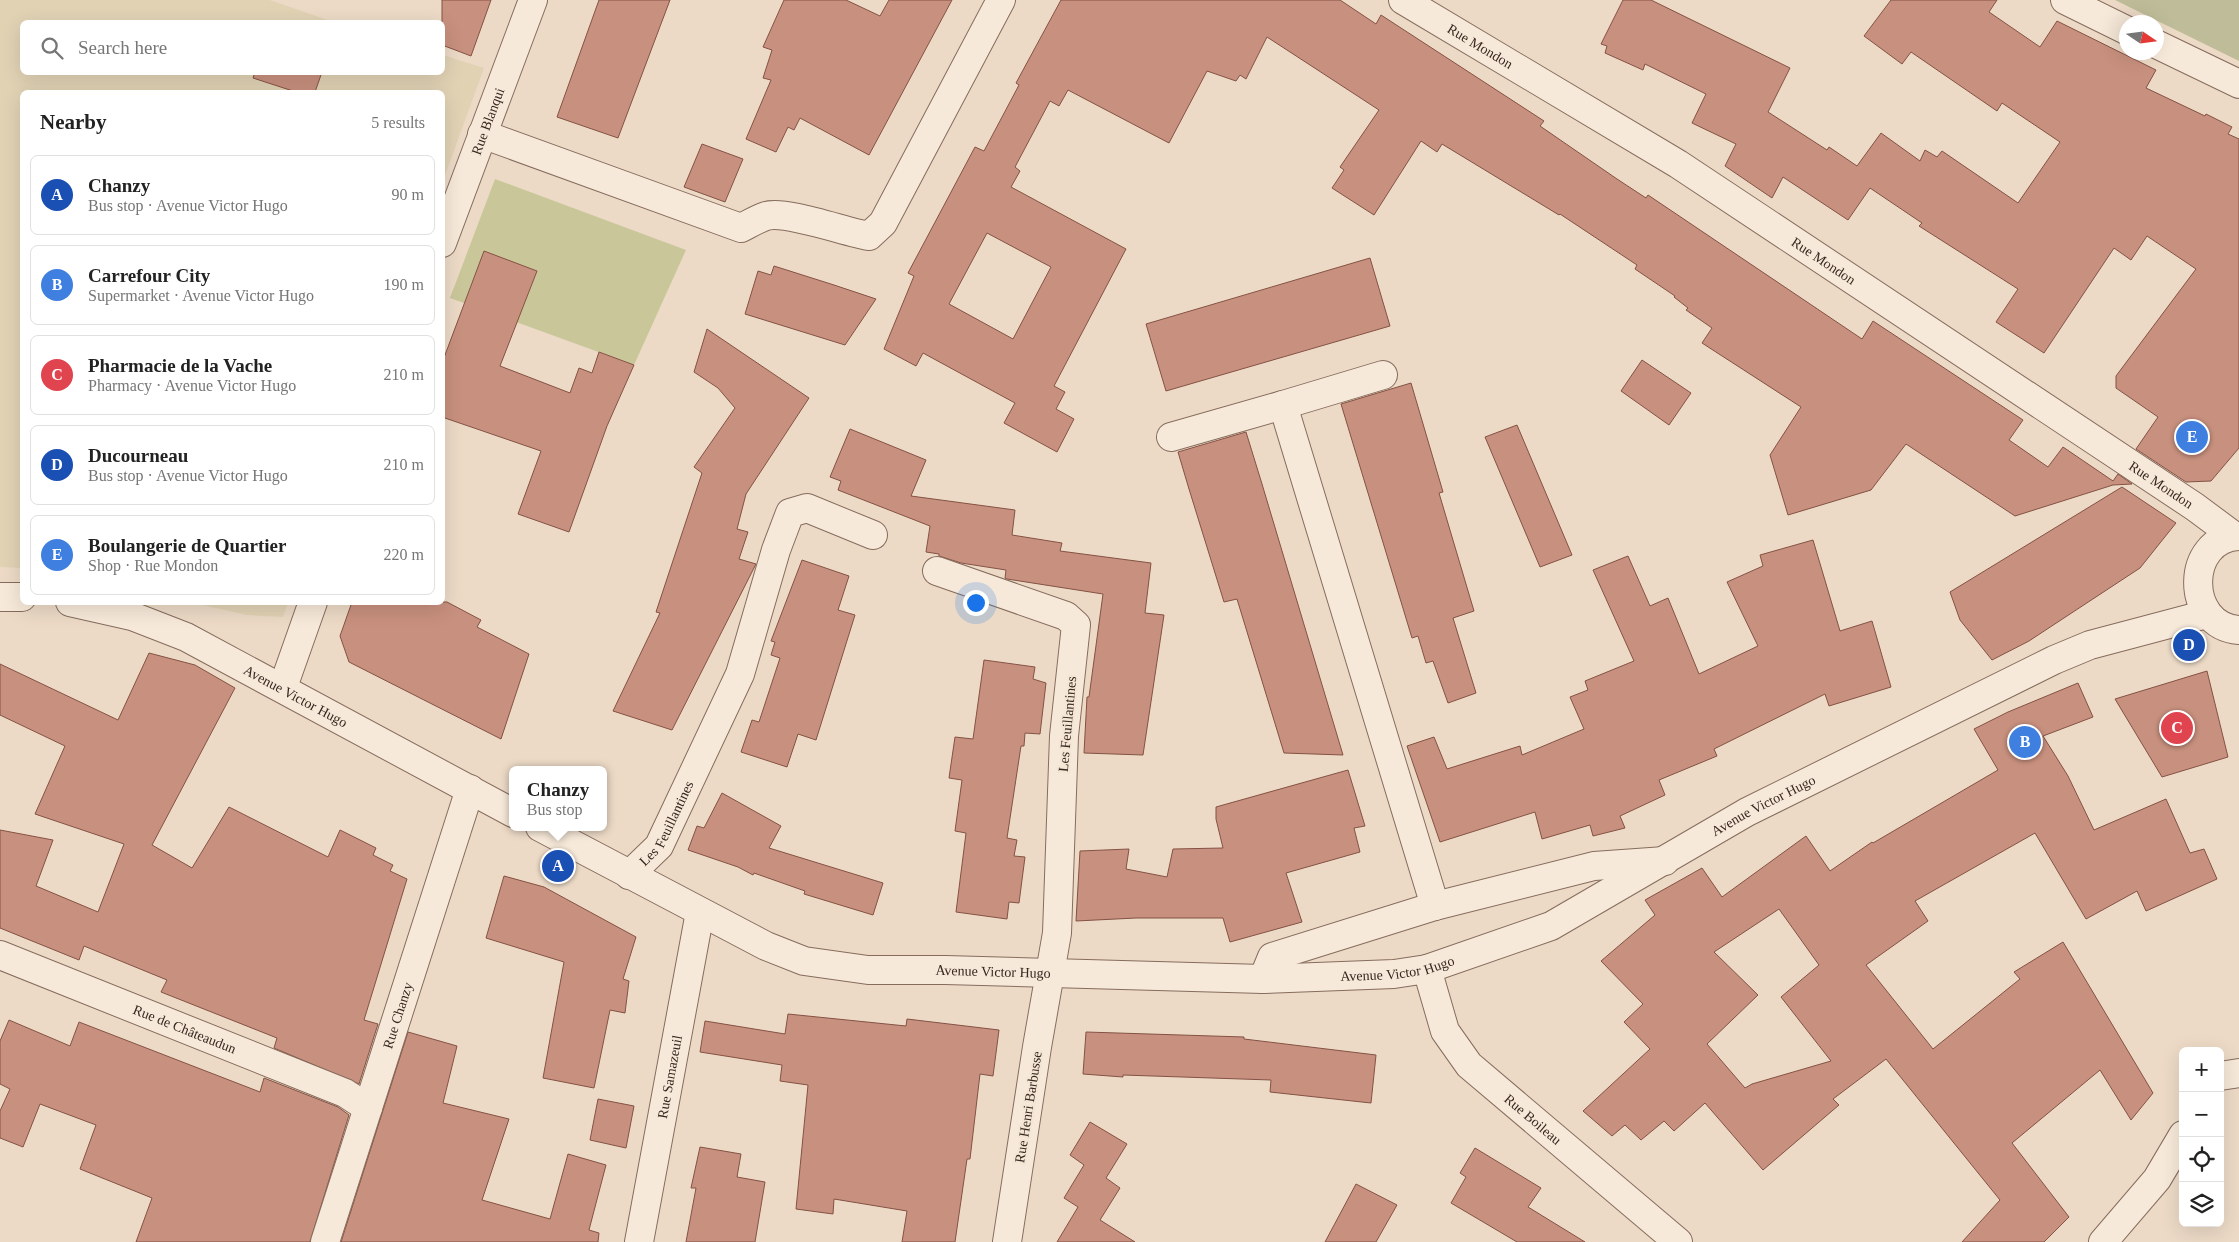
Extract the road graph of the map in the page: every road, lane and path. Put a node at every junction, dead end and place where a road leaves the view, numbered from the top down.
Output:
1 (533, 0) edge
2 (1001, 0) edge
3 (1403, 0) edge
4 (2065, 0) edge
5 (2119, 27) edge
6 (2164, 48) edge
7 (2239, 84) edge
8 (482, 134) junction
9 (445, 235) edge
10 (1383, 375) dead end
11 (1283, 405) junction
12 (1171, 438) dead end
13 (873, 535) dead end
14 (2237, 536) edge
15 (936, 571) dead end
16 (0, 596) edge
17 (20, 597) edge
18 (83, 605) edge
19 (312, 605) edge
20 (2207, 614) junction
21 (2239, 630) edge
22 (283, 687) junction
23 (470, 789) junction
24 (509, 811) edge
25 (547, 831) edge
26 (1665, 860) junction
27 (629, 875) junction
28 (1435, 906) junction
29 (700, 912) junction
30 (0, 955) edge
31 (1427, 969) junction
32 (1051, 973) junction
33 (1263, 979) junction
34 (2239, 1073) edge
35 (2224, 1075) edge
36 (368, 1108) junction
37 (2182, 1137) edge
38 (325, 1242) edge
39 (639, 1242) edge
40 (1007, 1242) edge
41 (1678, 1242) edge
42 (2103, 1242) edge

1 - 8 street, Rue Blanqui
2 - 8 street
3 - 14 street, Rue Mondon
4 - 5 street
6 - 7 street
8 - 9 street, Rue Blanqui
10 - 11 street
11 - 12 street
11 - 28 street
13 - 27 street, Les Feuillantines
14 - 20 street
15 - 32 street, Les Feuillantines
16 - 17 street
18 - 22 street, Avenue Victor Hugo
19 - 22 street
20 - 21 street
20 - 26 street, Avenue Victor Hugo
22 - 23 street, Avenue Victor Hugo
23 - 24 street, Avenue Victor Hugo
23 - 36 street, Rue Chanzy
25 - 27 street, Avenue Victor Hugo
26 - 28 street
26 - 31 street, Avenue Victor Hugo
27 - 29 street, Avenue Victor Hugo
28 - 33 street
29 - 32 street, Avenue Victor Hugo
29 - 39 street, Rue Samazeuil
30 - 36 street, Rue de Châteaudun
31 - 33 street, Avenue Victor Hugo
31 - 41 street, Rue Boileau
32 - 33 street, Avenue Victor Hugo
32 - 40 street, Rue Henri Barbusse
34 - 35 street
36 - 38 street, Rue Chanzy
37 - 42 street

